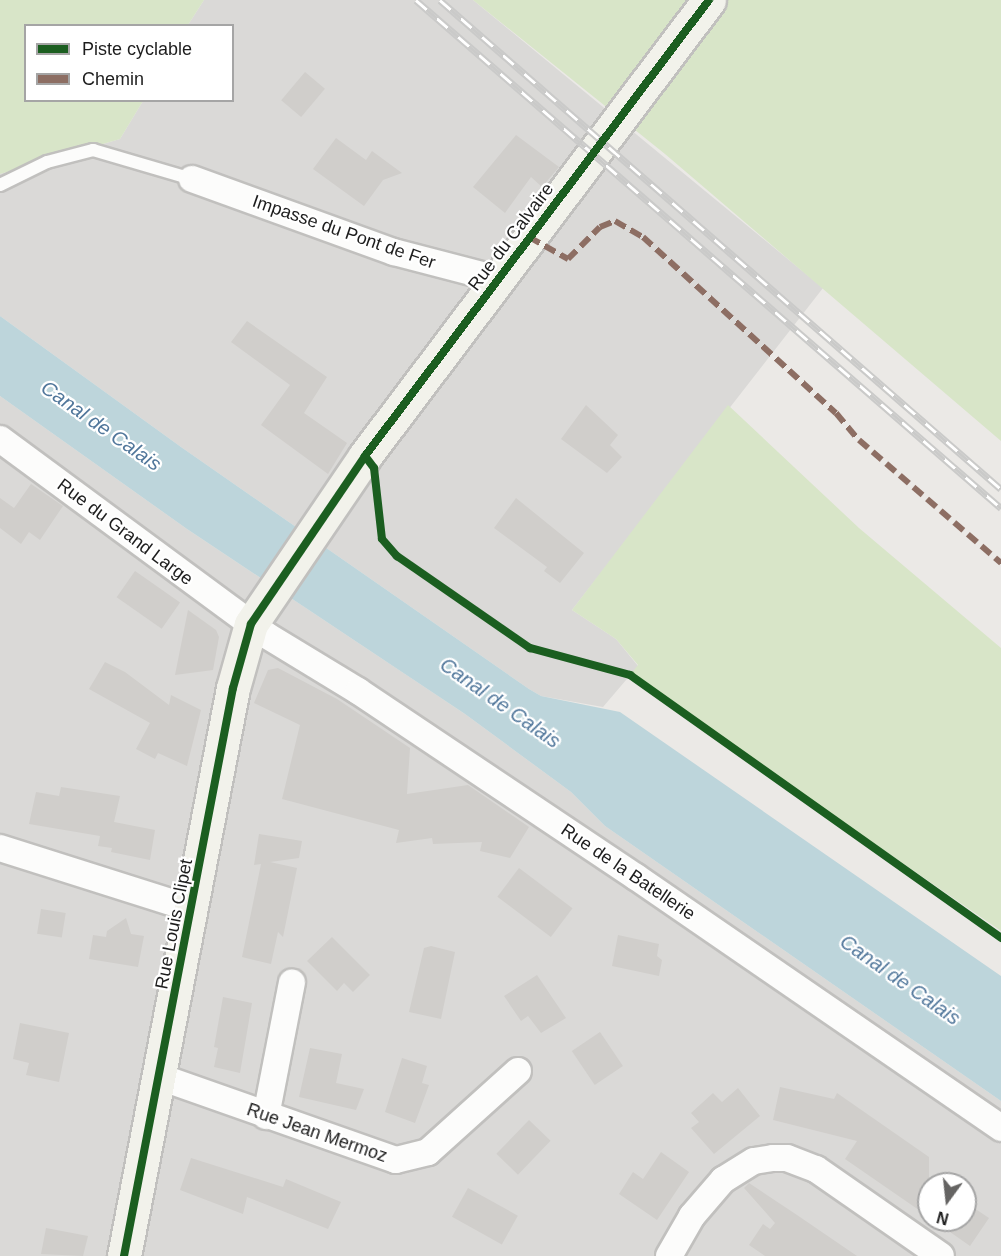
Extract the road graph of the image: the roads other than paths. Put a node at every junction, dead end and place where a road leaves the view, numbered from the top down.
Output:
1 (709, 0) edge
2 (192, 179) joint
3 (0, 185) edge
4 (498, 279) junction
5 (0, 439) edge
6 (257, 613) junction
7 (0, 848) edge
8 (192, 909) junction
9 (292, 982) dead end
10 (518, 1071) dead end
11 (160, 1077) junction
12 (266, 1116) junction
13 (1001, 1128) edge
14 (124, 1256) edge
15 (669, 1256) edge
16 (941, 1256) edge

1 - 4 street, Rue du Calvaire
2 - 3 lane
2 - 4 street, Impasse du Pont de Fer
4 - 6 street, Rue du Calvaire
5 - 6 street, Rue du Grand Large
6 - 8 street, Rue Louis Clipet
6 - 13 street, Rue de la Batellerie
7 - 8 street
8 - 11 street, Rue Louis Clipet
9 - 12 street
10 - 12 street, Rue Jean Mermoz
11 - 12 street, Rue Jean Mermoz
11 - 14 street, Rue Louis Clipet
15 - 16 street

